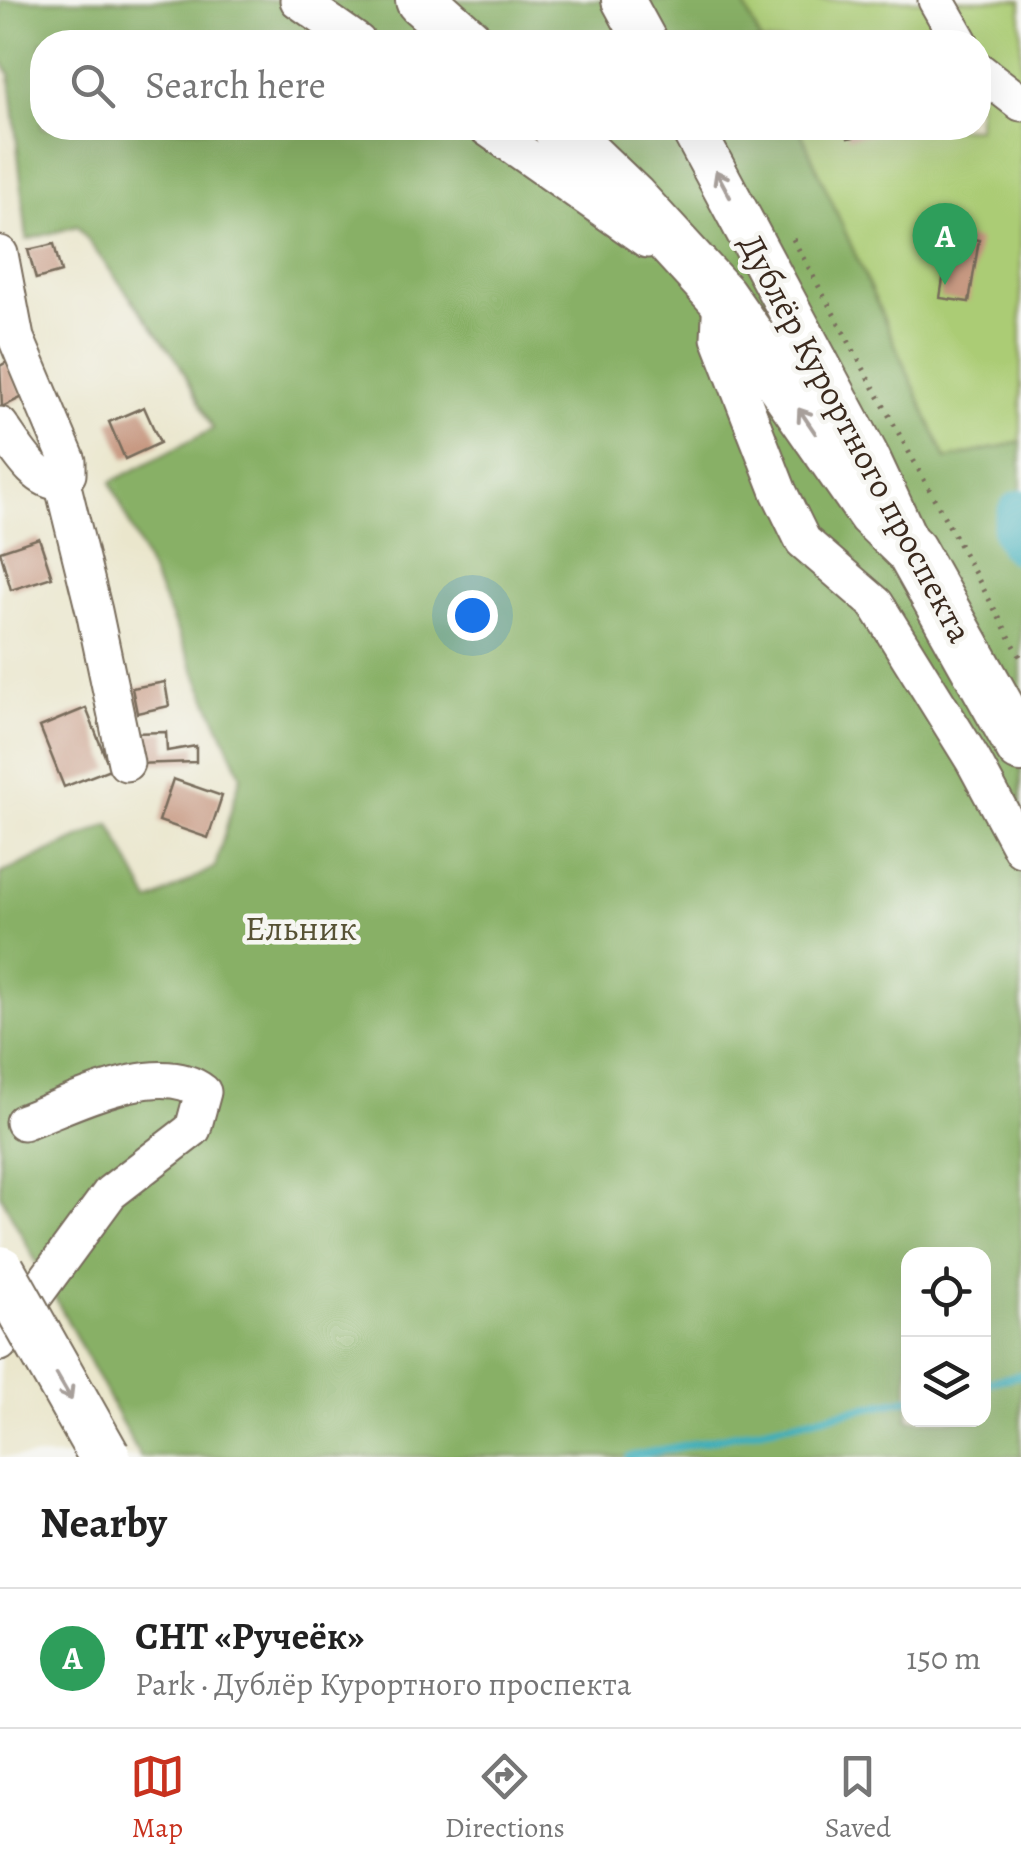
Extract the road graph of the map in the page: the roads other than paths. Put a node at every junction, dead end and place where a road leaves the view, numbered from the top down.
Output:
1 (298, 0) edge
2 (420, 0) edge
3 (623, 0) edge
4 (936, 0) edge
5 (341, 30) edge
6 (454, 30) edge
7 (639, 30) edge
8 (953, 30) edge
9 (991, 80) edge
10 (1021, 103) edge
11 (505, 140) edge
12 (571, 140) edge
13 (698, 140) edge
14 (0, 254) edge
15 (721, 296) junction
16 (0, 425) edge
17 (62, 482) junction
18 (911, 551) junction
19 (1021, 748) edge
20 (126, 763) dead end
21 (1021, 849) edge
22 (23, 1122) dead end
23 (0, 1271) edge
24 (0, 1343) edge
25 (105, 1457) edge

1 - 5 lane
2 - 6 highway
3 - 7 main road
4 - 8 lane
9 - 10 lane
11 - 15 lane
12 - 15 highway
18 -> 13 main road, Дублёр Курортного проспекта
14 - 17 lane
18 -> 15 highway
15 - 21 lane
16 - 17 lane
17 - 20 lane
18 - 19 highway, Дублёр Курортного проспекта
22 - 24 lane
23 -> 25 highway, bridge

